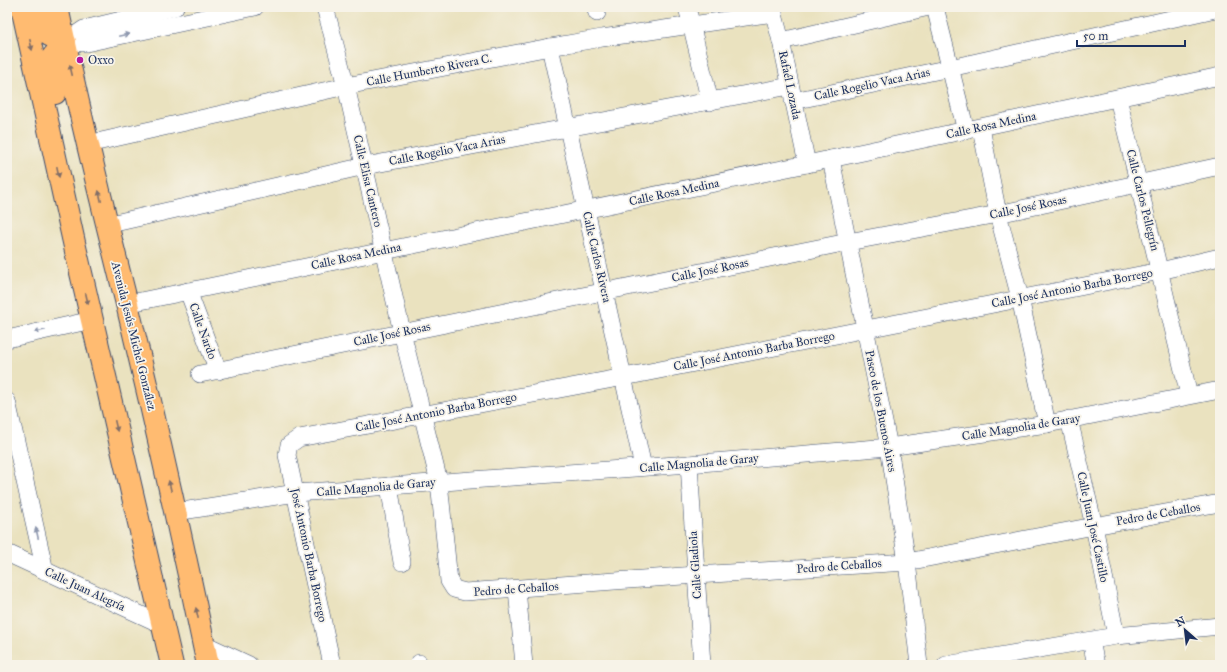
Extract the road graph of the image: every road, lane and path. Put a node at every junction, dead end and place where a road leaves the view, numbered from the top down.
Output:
1 (22, 7) edge
2 (36, 7) edge
3 (57, 7) edge
4 (175, 7) edge
5 (255, 7) edge
6 (325, 7) edge
7 (688, 7) edge
8 (929, 7) edge
9 (935, 7) edge
10 (1220, 8) edge
11 (773, 10) edge
12 (881, 12) edge
13 (692, 24) junction
14 (781, 41) junction
15 (64, 42) junction
16 (550, 47) junction
17 (950, 68) junction
18 (1220, 76) edge
19 (346, 86) junction
20 (792, 94) junction
21 (1118, 98) junction
22 (710, 102) junction
23 (568, 128) junction
24 (973, 129) junction
25 (88, 144) junction
26 (831, 159) junction
27 (807, 164) junction
28 (364, 166) junction
29 (1220, 166) edge
30 (1138, 183) junction
31 (586, 210) junction
32 (998, 214) junction
33 (106, 225) junction
34 (848, 242) junction
35 (74, 247) junction
36 (384, 251) junction
37 (1220, 257) edge
38 (1160, 271) junction
39 (188, 291) junction
40 (604, 292) junction
41 (1020, 298) junction
42 (126, 304) junction
43 (92, 320) junction
44 (866, 329) junction
45 (402, 332) junction
46 (7, 339) edge
47 (218, 371) junction
48 (200, 374) dead end
49 (624, 377) junction
50 (1220, 390) edge
51 (1189, 396) junction
52 (7, 401) edge
53 (422, 415) junction
54 (1069, 419) junction
55 (1047, 424) junction
56 (290, 445) joint
57 (889, 447) junction
58 (689, 464) junction
59 (643, 467) junction
60 (439, 482) junction
61 (390, 486) junction
62 (296, 493) junction
63 (1220, 504) edge
64 (176, 512) junction
65 (1094, 526) junction
66 (7, 553) edge
67 (402, 562) dead end
68 (907, 562) junction
69 (46, 571) junction
70 (696, 575) junction
71 (454, 589) joint
72 (517, 589) junction
73 (163, 625) junction
74 (1220, 626) edge
75 (1116, 636) junction
76 (1091, 641) junction
77 (206, 655) edge
78 (172, 665) edge
79 (249, 665) edge
80 (332, 665) edge
81 (524, 665) edge
82 (702, 665) edge
83 (919, 665) edge
84 (946, 665) edge
85 (1096, 665) edge

1 -> 35 main road
2 - 15 main road
3 - 15 main road, Avenida Jesús Michel González
4 - 15 street
15 -> 5 street
6 - 19 street, Calle Elisa Cantero
7 - 13 street
8 - 12 street
9 - 17 street
10 - 17 street, Calle Rogelio Vaca Arias
11 - 13 street, Calle Humberto Rivera C.
11 - 14 street, Rafaél Lozada
12 - 14 street
13 - 16 street, Calle Humberto Rivera C.
13 - 22 street
14 - 20 street, Rafaél Lozada
25 -> 15 main road, Avenida Jesús Michel González
15 - 35 main road
16 - 19 street, Calle Humberto Rivera C.
16 - 23 street, Calle Carlos Rivera
17 - 20 street, Calle Rogelio Vaca Arias
17 - 24 street
18 - 21 street, Calle Rosa Medina
19 - 25 street, Calle Humberto Rivera C.
19 - 28 street, Calle Elisa Cantero
20 - 22 street, Calle Rogelio Vaca Arias
20 - 27 street, Rafaél Lozada
21 - 24 street, Calle Rosa Medina
21 - 30 street, Calle Carlos Pellegrín
22 - 23 street, Calle Rogelio Vaca Arias
23 - 28 street, Calle Rogelio Vaca Arias
23 - 31 street, Calle Carlos Rivera
24 - 26 street, Calle Rosa Medina
24 - 32 street
33 -> 25 main road, Avenida Jesús Michel González
26 - 27 street, Calle Rosa Medina
26 - 34 street, Paseo de los Buenos Aires
27 - 31 street, Calle Rosa Medina
28 - 33 street, Calle Rogelio Vaca Arias
28 - 36 street, Calle Elisa Cantero
29 - 30 street, Calle José Rosas
30 - 32 street, Calle José Rosas
30 - 38 street, Calle Carlos Pellegrín
31 - 36 street, Calle Rosa Medina
31 - 40 street, Calle Carlos Rivera
32 - 34 street, Calle José Rosas
32 - 41 street
33 - 42 main road, Avenida Jesús Michel González
34 - 40 street, Calle José Rosas
34 - 44 street, Paseo de los Buenos Aires
35 -> 43 main road
36 - 39 street, Calle Rosa Medina
36 - 45 street, Calle Elisa Cantero
37 - 38 street, Calle José Antonio Barba Borrego
38 - 41 street, Calle José Antonio Barba Borrego
38 - 51 street, Calle Carlos Pellegrín
39 - 42 street, Calle Rosa Medina
39 - 47 street, Calle Nardo
40 - 45 street, Calle José Rosas
40 - 49 street, Calle Carlos Rivera
41 - 44 street, Calle José Antonio Barba Borrego
41 - 55 street
64 -> 42 main road, Avenida Jesús Michel González
43 -> 46 street
43 -> 73 main road
44 - 49 street, Calle José Antonio Barba Borrego
44 - 57 street, Paseo de los Buenos Aires
45 - 47 street, Calle José Rosas
45 - 53 street, Calle Elisa Cantero
47 - 48 street, Calle José Rosas
49 - 53 street, Calle José Antonio Barba Borrego
49 - 59 street, Calle Carlos Rivera
50 - 51 street, Calle Magnolia de Garay
51 - 54 street, Calle Magnolia de Garay
69 -> 52 street
53 - 56 street, Calle José Antonio Barba Borrego
53 - 60 street, Calle Elisa Cantero
54 - 55 street, Calle Magnolia de Garay
54 - 65 street, Calle Juan José Castillo
55 - 57 street, Calle Magnolia de Garay
56 - 62 street, José Antonio Barba Borrego
57 - 58 street, Calle Magnolia de Garay
57 - 68 street, Paseo de los Buenos Aires
58 - 59 street, Calle Magnolia de Garay
58 - 70 street, Calle Gladiola
59 - 60 street, Calle Magnolia de Garay
60 - 61 street, Calle Magnolia de Garay
60 - 71 street, Calle Elisa Cantero
61 - 62 street, Calle Magnolia de Garay
61 - 67 street
62 - 64 street, Calle Magnolia de Garay
62 - 80 street, José Antonio Barba Borrego
63 - 65 street, Pedro de Ceballos
77 -> 64 main road, Avenida Jesús Michel González
65 - 68 street, Pedro de Ceballos
65 - 75 street, Calle Juan José Castillo
66 - 69 street, Calle Juan Alegría
68 - 70 street, Pedro de Ceballos
68 - 83 street, Paseo de los Buenos Aires
69 - 73 street, Calle Juan Alegría
70 - 72 street, Pedro de Ceballos
70 - 82 street, Calle Gladiola
71 - 72 street, Pedro de Ceballos
72 - 81 street
73 - 78 main road
74 - 75 street
75 - 76 street
76 - 84 street
76 - 85 street
77 - 79 street

